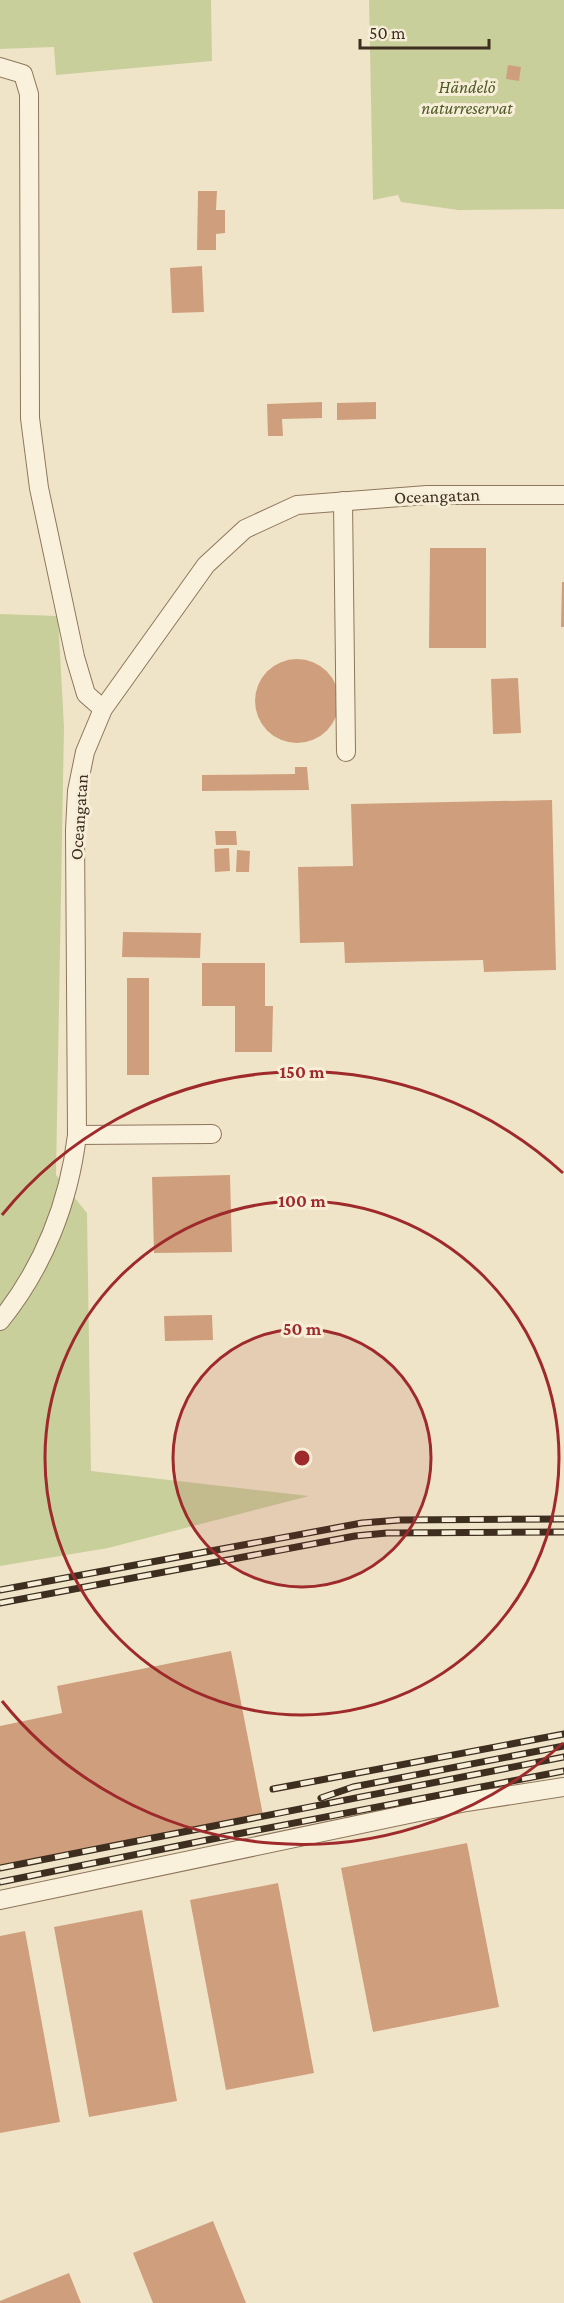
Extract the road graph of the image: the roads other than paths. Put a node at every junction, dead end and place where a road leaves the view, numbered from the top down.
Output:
1 (0, 67) edge
2 (564, 495) edge
3 (343, 501) junction
4 (104, 709) junction
5 (346, 752) dead end
6 (212, 1134) dead end
7 (77, 1136) junction
8 (0, 1321) edge
9 (564, 1787) edge
10 (0, 1900) edge

1 - 4 street
2 - 3 street, Oceangatan
3 - 4 street, Oceangatan
3 - 5 street
4 - 7 street, Oceangatan
6 - 7 street
7 - 8 street, Oceangatan
9 - 10 street

